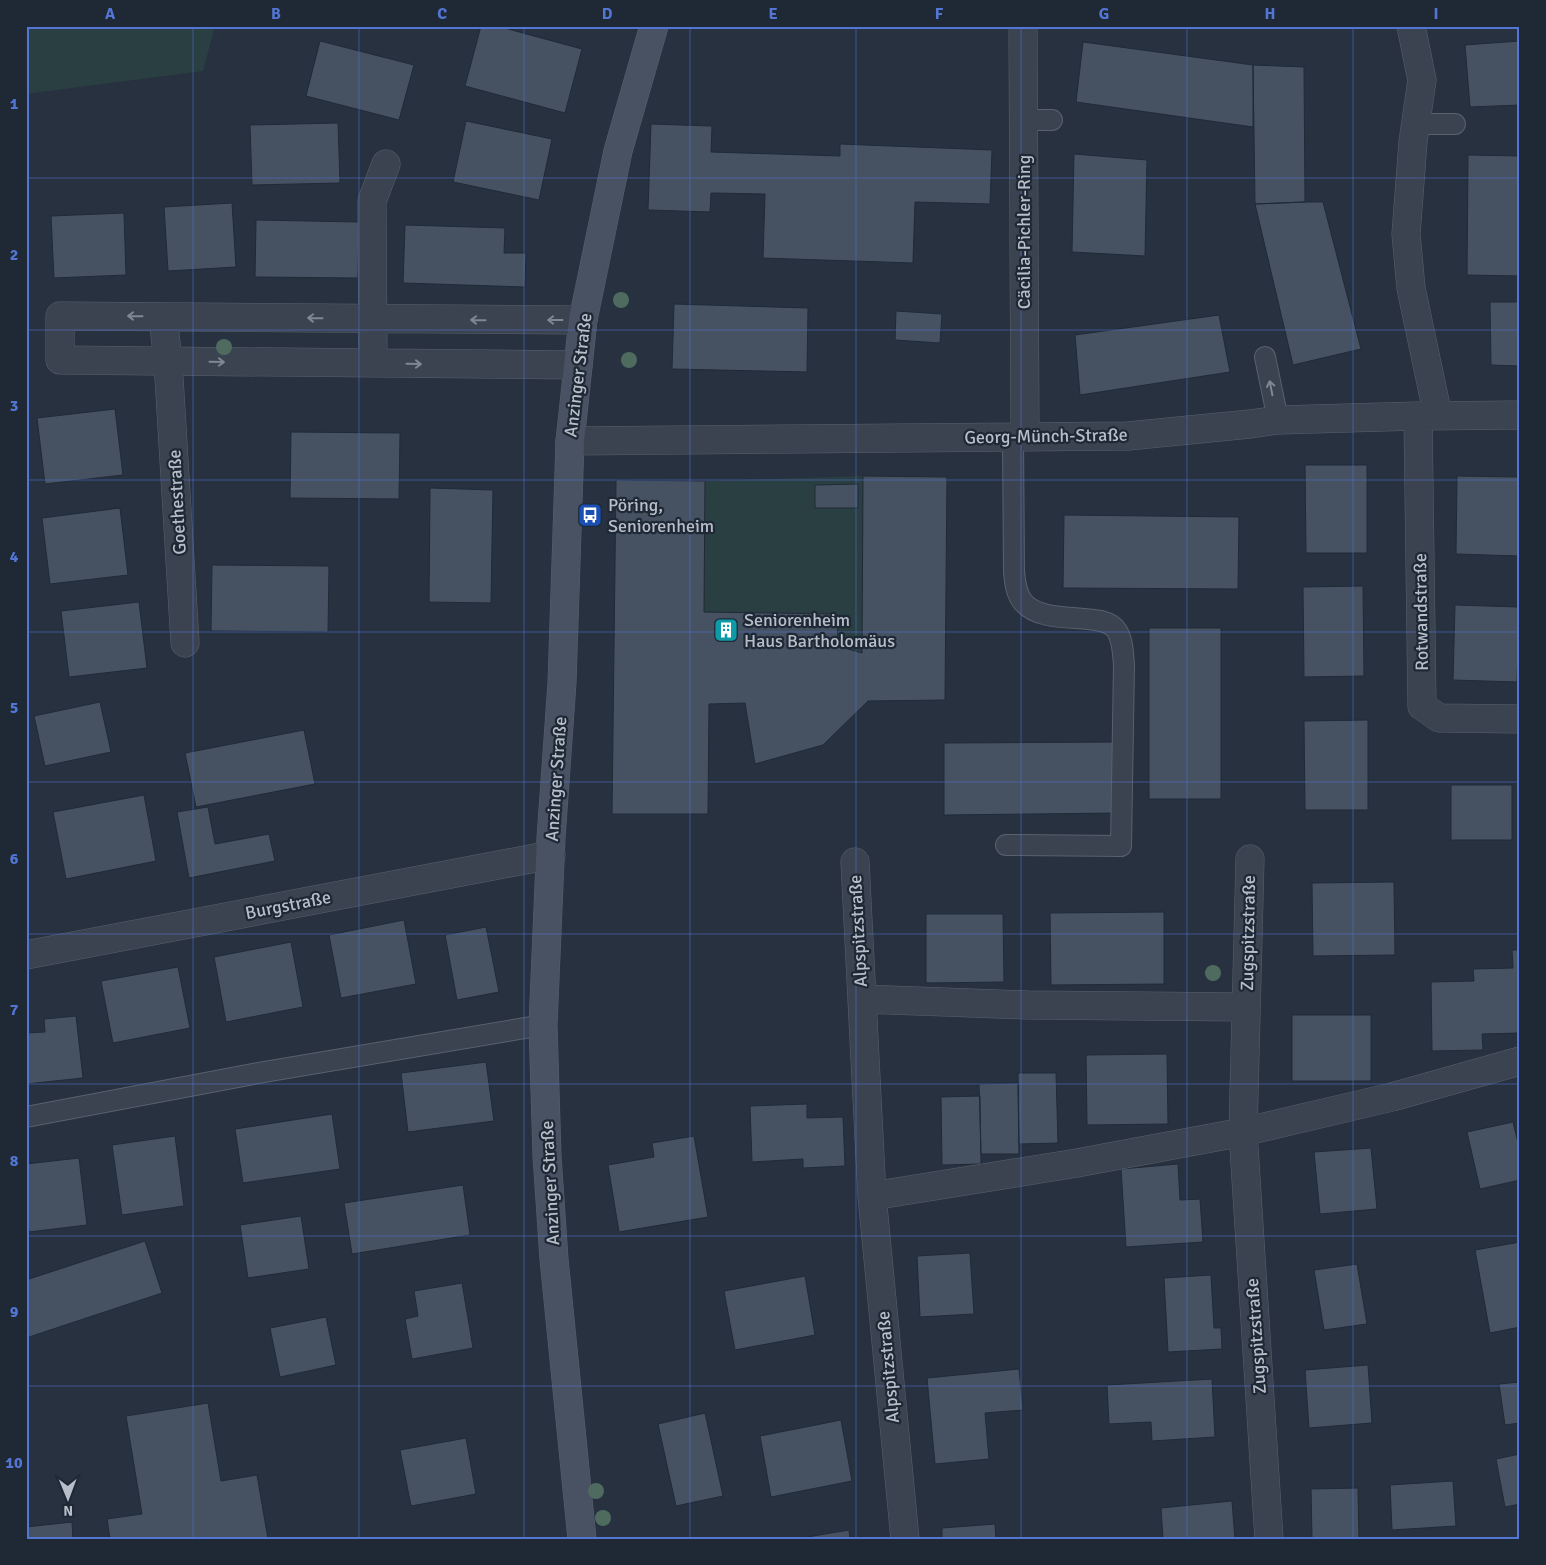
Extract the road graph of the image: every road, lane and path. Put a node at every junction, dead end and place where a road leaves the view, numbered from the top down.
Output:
1 (654, 26) edge
2 (1023, 26) edge
3 (1411, 26) edge
4 (1023, 120) junction
5 (1052, 120) dead end
6 (1415, 124) junction
7 (1455, 124) dead end
8 (386, 164) dead end
9 (162, 317) junction
10 (373, 318) junction
11 (583, 320) junction
12 (1265, 357) dead end
13 (168, 361) junction
14 (373, 363) junction
15 (578, 365) junction
16 (1520, 415) edge
17 (1428, 416) junction
18 (1278, 420) junction
19 (1019, 437) junction
20 (570, 441) junction
21 (185, 643) dead end
22 (1520, 719) edge
23 (1006, 846) dead end
24 (551, 854) junction
25 (1250, 859) dead end
26 (855, 862) dead end
27 (26, 955) edge
28 (862, 999) junction
29 (1028, 1006) joint
30 (1246, 1007) junction
31 (543, 1025) junction
32 (1520, 1061) edge
33 (26, 1116) edge
34 (1243, 1132) junction
35 (872, 1196) junction
36 (582, 1539) edge
37 (905, 1539) edge
38 (1269, 1539) edge

1 - 11 street, Anzinger Straße
2 - 4 street, Cäcilia-Pichler-Ring
3 - 6 street
4 - 5 lane
4 - 19 street, Cäcilia-Pichler-Ring
6 - 7 lane
6 - 17 street
8 - 10 street
10 -> 9 street
9 - 13 street, Goethestraße
9 -> 13 street
11 -> 10 street
10 - 14 street
11 - 15 street, Anzinger Straße
18 -> 12 lane
13 -> 14 street
13 - 21 street, Goethestraße
14 -> 15 street
15 - 20 street, Anzinger Straße
16 - 17 street, Georg-Münch-Straße
17 - 18 street, Georg-Münch-Straße
17 - 22 street, Rotwandstraße
18 - 19 street, Georg-Münch-Straße
19 - 20 street, Georg-Münch-Straße
19 - 23 lane
20 - 24 street, Anzinger Straße
24 - 27 street, Burgstraße
24 - 31 street, Anzinger Straße
25 - 30 street, Zugspitzstraße
26 - 28 street, Alpspitzstraße
28 - 29 street, Alpspitzstraße
28 - 35 street, Alpspitzstraße
29 - 30 street, Zugspitzstraße
30 - 34 street, Zugspitzstraße
31 - 33 lane
31 - 36 street, Anzinger Straße
32 - 34 street
34 - 35 street
34 - 38 street, Zugspitzstraße
35 - 37 street, Alpspitzstraße

